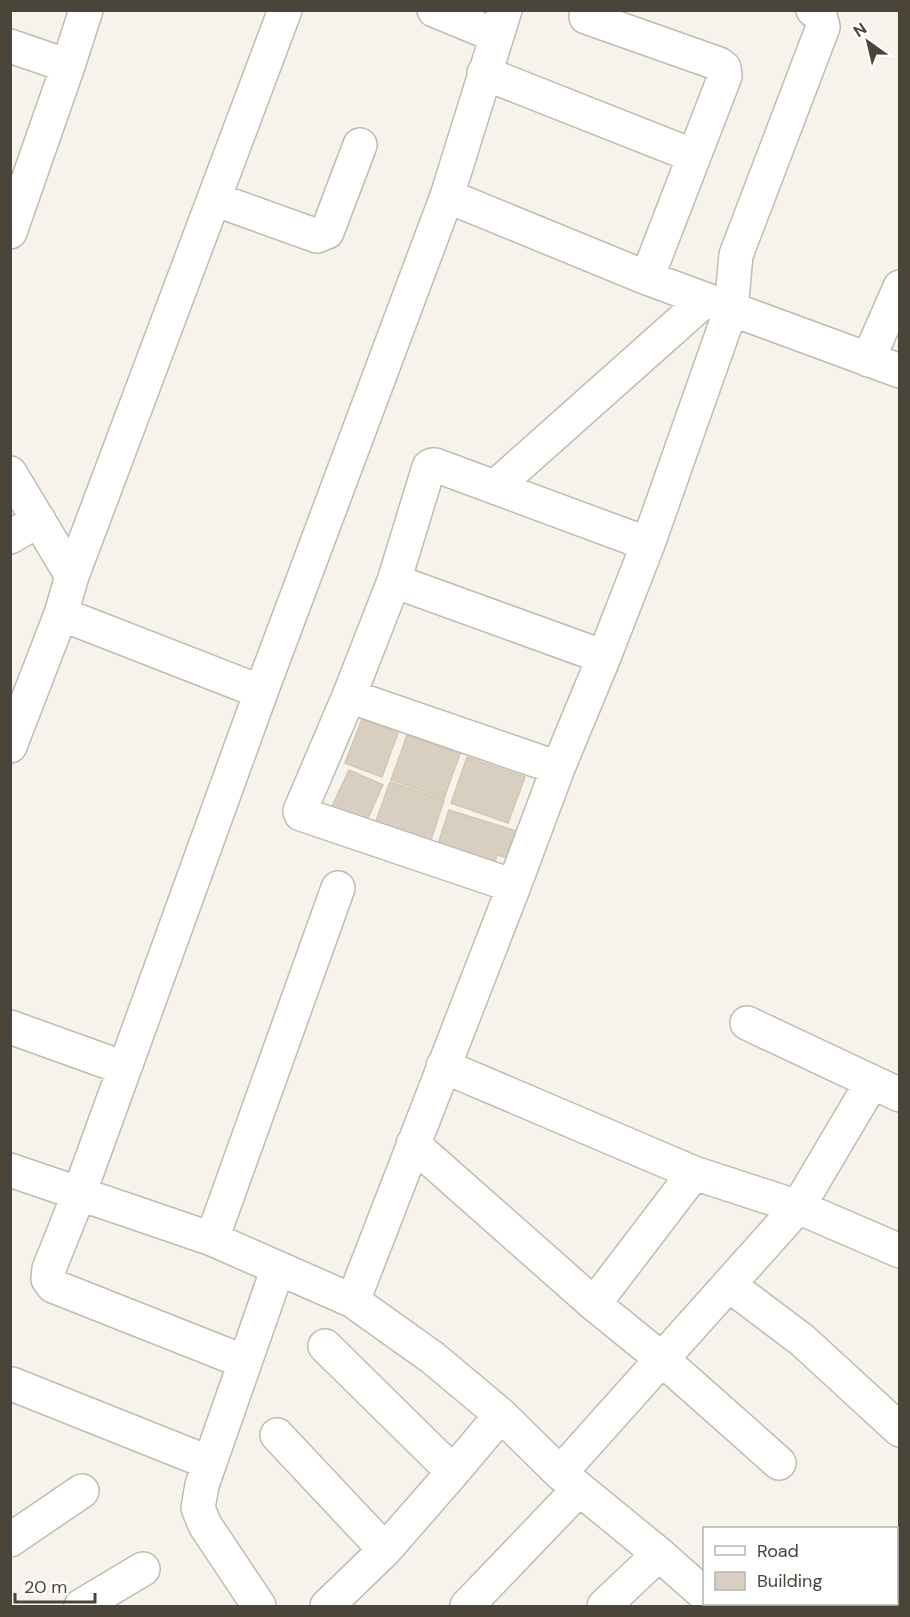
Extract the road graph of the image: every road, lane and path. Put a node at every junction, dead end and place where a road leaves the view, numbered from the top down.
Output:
1 (86, 10) edge
2 (434, 10) edge
3 (813, 10) edge
4 (282, 11) edge
5 (586, 17) dead end
6 (501, 23) edge
7 (10, 46) edge
8 (68, 66) junction
9 (484, 74) junction
10 (360, 145) dead end
11 (694, 156) junction
12 (447, 196) junction
13 (214, 199) junction
14 (16, 200) edge
15 (10, 232) edge
16 (647, 278) junction
17 (900, 286) edge
18 (718, 304) junction
19 (868, 360) junction
20 (900, 371) edge
21 (10, 473) edge
22 (495, 487) junction
23 (39, 520) junction
24 (10, 537) edge
25 (648, 544) junction
26 (72, 576) junction
27 (394, 581) junction
28 (61, 614) junction
29 (604, 657) junction
30 (261, 692) junction
31 (349, 696) junction
32 (13, 735) edge
33 (558, 768) junction
34 (514, 886) junction
35 (338, 888) dead end
36 (747, 1023) dead end
37 (10, 1027) edge
38 (443, 1066) junction
39 (124, 1068) junction
40 (886, 1089) edge
41 (413, 1144) junction
42 (10, 1170) edge
43 (694, 1173) junction
44 (79, 1194) junction
45 (798, 1207) junction
46 (212, 1239) junction
47 (900, 1251) edge
48 (278, 1268) junction
49 (729, 1286) junction
50 (353, 1301) junction
51 (594, 1304) junction
52 (325, 1346) dead end
53 (663, 1360) junction
54 (245, 1362) junction
55 (12, 1384) edge
56 (501, 1415) junction
57 (900, 1430) edge
58 (277, 1435) dead end
59 (210, 1463) junction
60 (779, 1463) dead end
61 (453, 1472) junction
62 (570, 1481) junction
63 (82, 1491) dead end
64 (10, 1540) edge
65 (385, 1550) junction
66 (659, 1554) junction
67 (143, 1569) dead end
68 (703, 1592) edge
69 (81, 1606) edge
70 (260, 1606) edge
71 (327, 1606) edge
72 (467, 1606) edge
73 (604, 1606) edge

1 - 8 street
2 - 6 street
3 - 18 street
4 - 13 street
5 - 11 street
6 - 9 street
7 - 8 street
8 - 14 street
9 - 11 street
9 - 12 street
10 - 13 street
11 - 16 street
12 - 16 street
12 - 30 street
13 - 26 street
14 - 15 street
16 - 18 street
17 - 19 street
18 - 19 street
18 - 22 street
18 - 25 street
19 - 20 street
21 - 23 street
22 - 25 street
22 - 27 street
23 - 24 street
23 - 26 street
25 - 29 street
26 - 28 street
27 - 29 street
27 - 31 street
28 - 30 street
28 - 32 street
29 - 33 street
30 - 39 street
31 - 33 street
31 - 34 street
33 - 34 street
34 - 38 street
35 - 46 street
36 - 40 street
37 - 39 street
38 - 41 street
38 - 43 street
39 - 44 street
40 - 45 street
41 - 50 street
41 - 51 street
42 - 44 street
43 - 45 street
43 - 51 street
44 - 46 street
44 - 54 street
45 - 47 street
45 - 49 street
46 - 48 street
48 - 50 street
48 - 54 street
49 - 53 street
49 - 57 street
50 - 56 street
51 - 53 street
52 - 61 street
53 - 60 street
53 - 62 street
54 - 59 street
55 - 59 street
56 - 61 street
56 - 62 street
58 - 65 street
59 - 70 street
61 - 65 street
62 - 66 street
62 - 72 street
63 - 64 street
65 - 71 street
66 - 68 street
66 - 73 street
67 - 69 street

